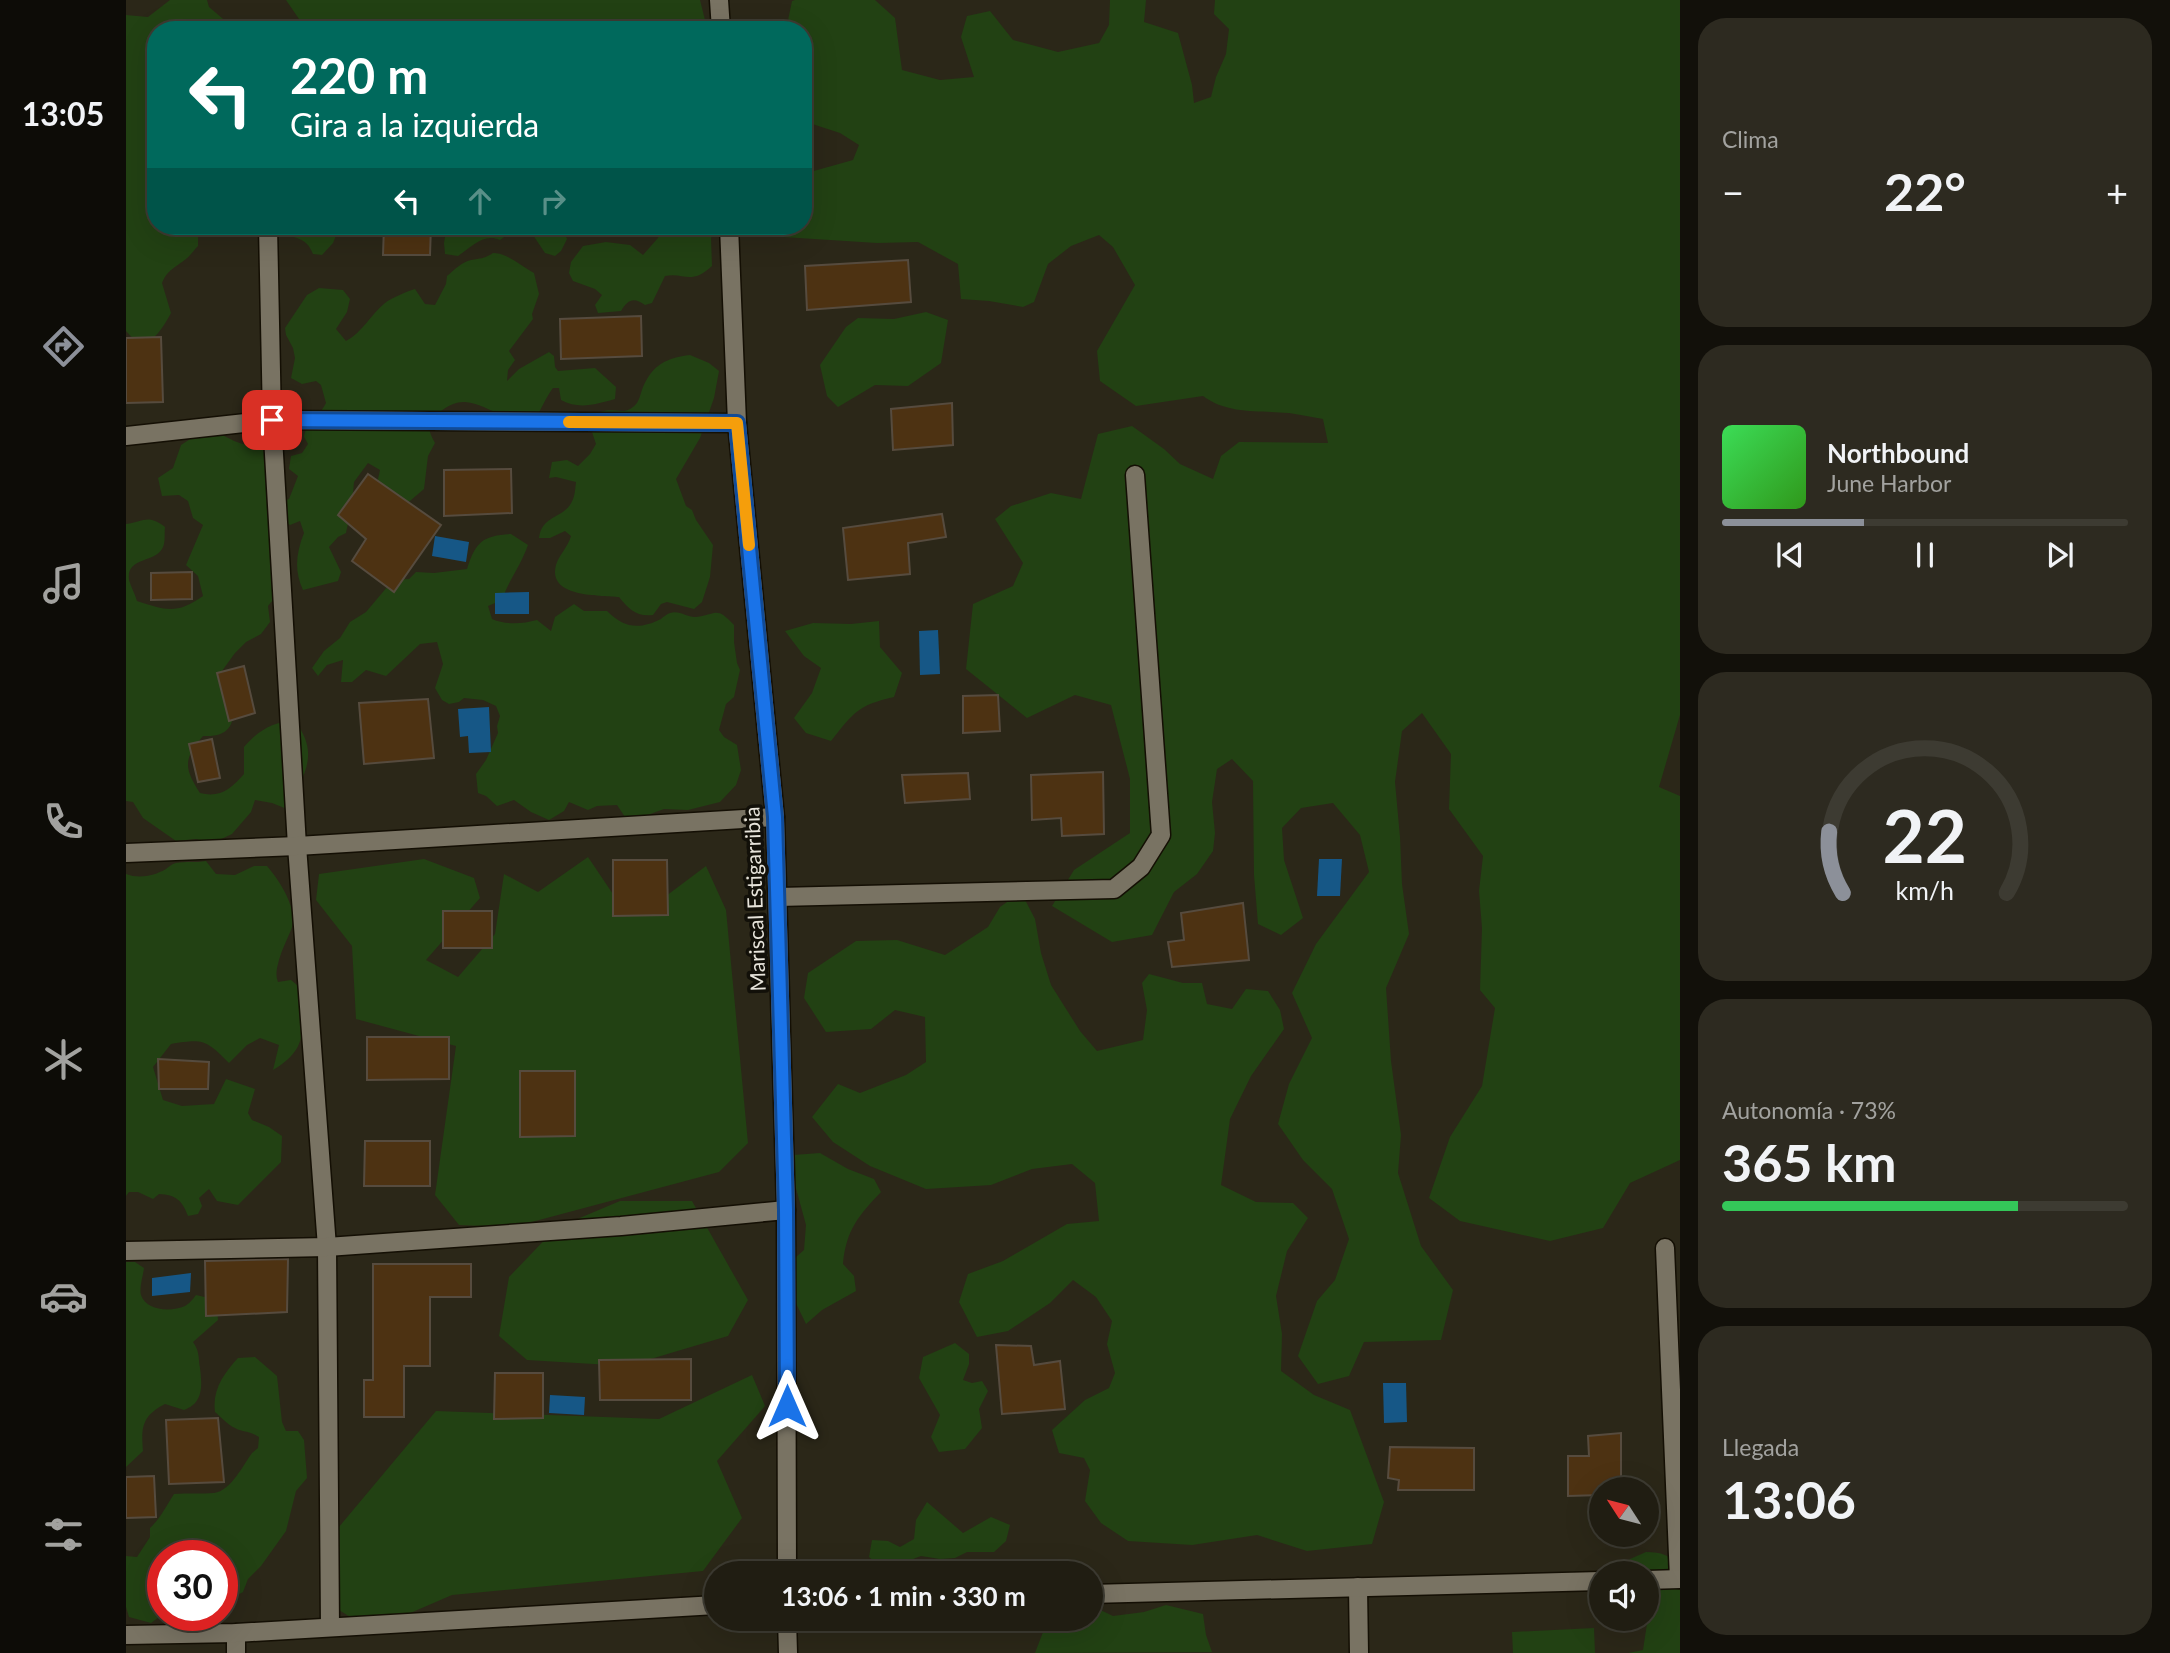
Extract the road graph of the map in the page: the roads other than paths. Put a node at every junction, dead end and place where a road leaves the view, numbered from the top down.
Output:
1 (719, 0) edge
2 (720, 21) edge
3 (268, 235) edge
4 (729, 235) edge
5 (272, 420) junction
6 (737, 423) junction
7 (126, 436) edge
8 (1135, 475) dead end
9 (775, 817) junction
10 (297, 846) junction
11 (126, 853) edge
12 (778, 897) junction
13 (786, 1210) junction
14 (327, 1247) junction
15 (1665, 1248) dead end
16 (126, 1251) edge
17 (787, 1561) edge
18 (1679, 1579) edge
19 (1659, 1580) edge
20 (1589, 1581) edge
21 (1358, 1587) junction
22 (1103, 1594) edge
23 (704, 1606) edge
24 (330, 1626) junction
25 (788, 1631) edge
26 (236, 1633) junction
27 (126, 1635) edge
28 (236, 1653) edge
29 (788, 1653) edge
30 (1359, 1653) edge

1 - 2 street
3 - 5 street
4 - 6 street, Mariscal Estigarribia
5 - 6 street
5 - 7 street
5 - 10 street
6 - 9 street, Mariscal Estigarribia
8 - 12 street
9 - 10 street
9 - 12 street, Mariscal Estigarribia
10 - 11 street
10 - 14 street
12 - 13 street, Mariscal Estigarribia
13 - 14 street
13 - 17 street, Mariscal Estigarribia
14 - 16 street
14 - 24 street
15 - 18 street
18 - 19 street
20 - 21 street
21 - 22 street
21 - 30 street
23 - 24 street
24 - 26 street
25 - 29 street
26 - 27 street
26 - 28 street

